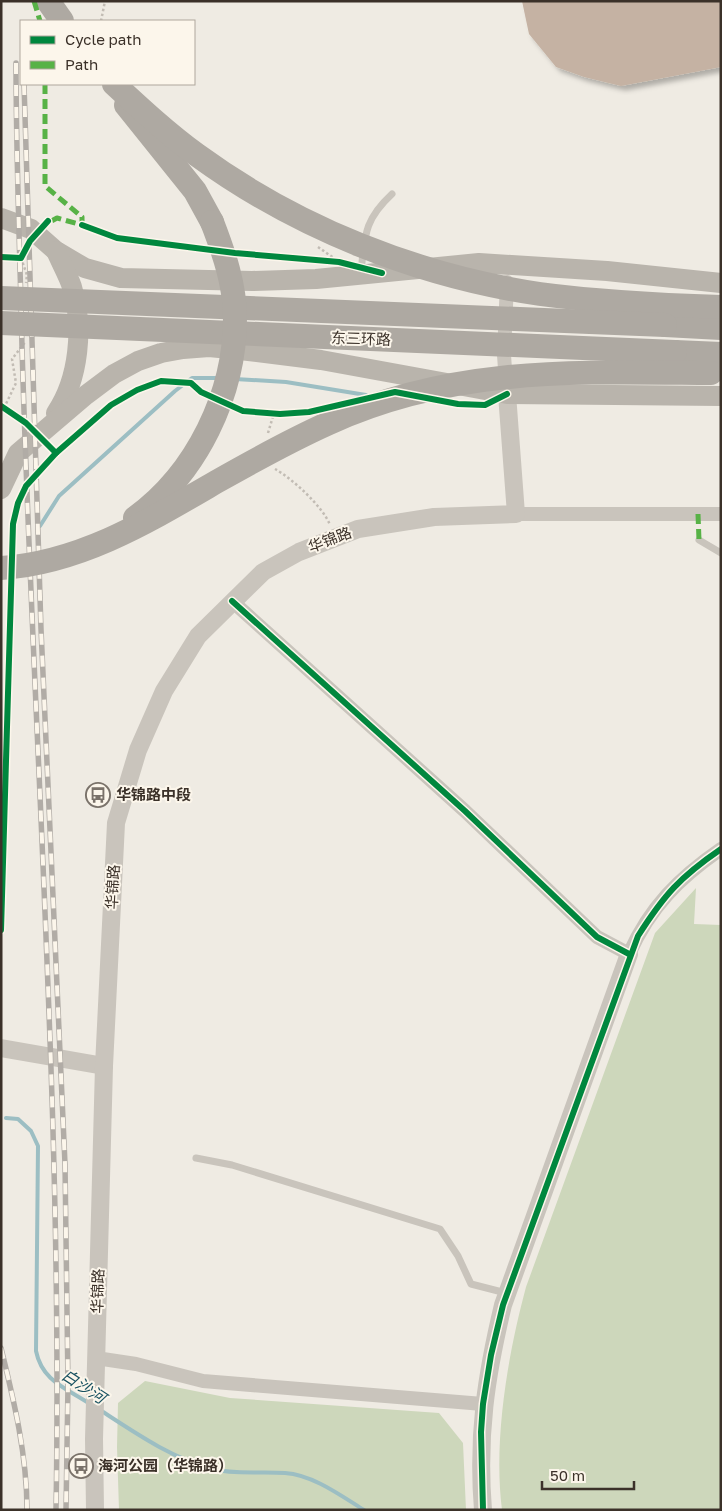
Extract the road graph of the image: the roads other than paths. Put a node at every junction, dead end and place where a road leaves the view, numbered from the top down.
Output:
1 (111, 85) edge
2 (115, 85) edge
3 (392, 194) dead end
4 (1, 218) edge
5 (56, 252) junction
6 (509, 263) junction
7 (360, 275) junction
8 (721, 283) edge
9 (1, 298) edge
10 (721, 307) edge
11 (1, 324) edge
12 (721, 328) edge
13 (717, 367) edge
14 (507, 394) junction
15 (721, 396) edge
16 (46, 428) junction
17 (10, 455) edge
18 (1, 489) edge
19 (516, 514) junction
20 (721, 514) edge
21 (699, 540) dead end
22 (721, 553) edge
23 (70, 554) junction
24 (1, 568) edge
25 (232, 601) junction
26 (721, 849) edge
27 (630, 954) junction
28 (1, 1048) edge
29 (104, 1066) junction
30 (196, 1158) dead end
31 (506, 1293) junction
32 (96, 1358) junction
33 (482, 1404) junction
34 (483, 1505) edge
35 (95, 1510) edge

1 - 23 highway, bridge
2 - 10 highway, bridge
3 - 7 lane
4 - 5 main road
5 - 7 main road
5 - 16 main road
6 - 7 main road
6 - 8 main road
6 - 14 street
9 - 12 highway, 东三环路, bridge
11 - 13 highway, 东三环路, bridge
13 - 23 highway, bridge
14 - 15 main road
14 - 16 main road
14 - 19 street
16 - 17 main road
17 - 18 main road
19 - 20 street
19 - 25 street, 华锦路
21 - 22 lane
23 - 24 highway, bridge
25 - 27 street
25 - 29 street, 华锦路
26 - 27 street
27 - 31 street
28 - 29 street
29 - 32 street, 华锦路
30 - 31 lane
31 - 33 street
32 - 33 street
32 - 35 street, 华锦路
33 - 34 street

